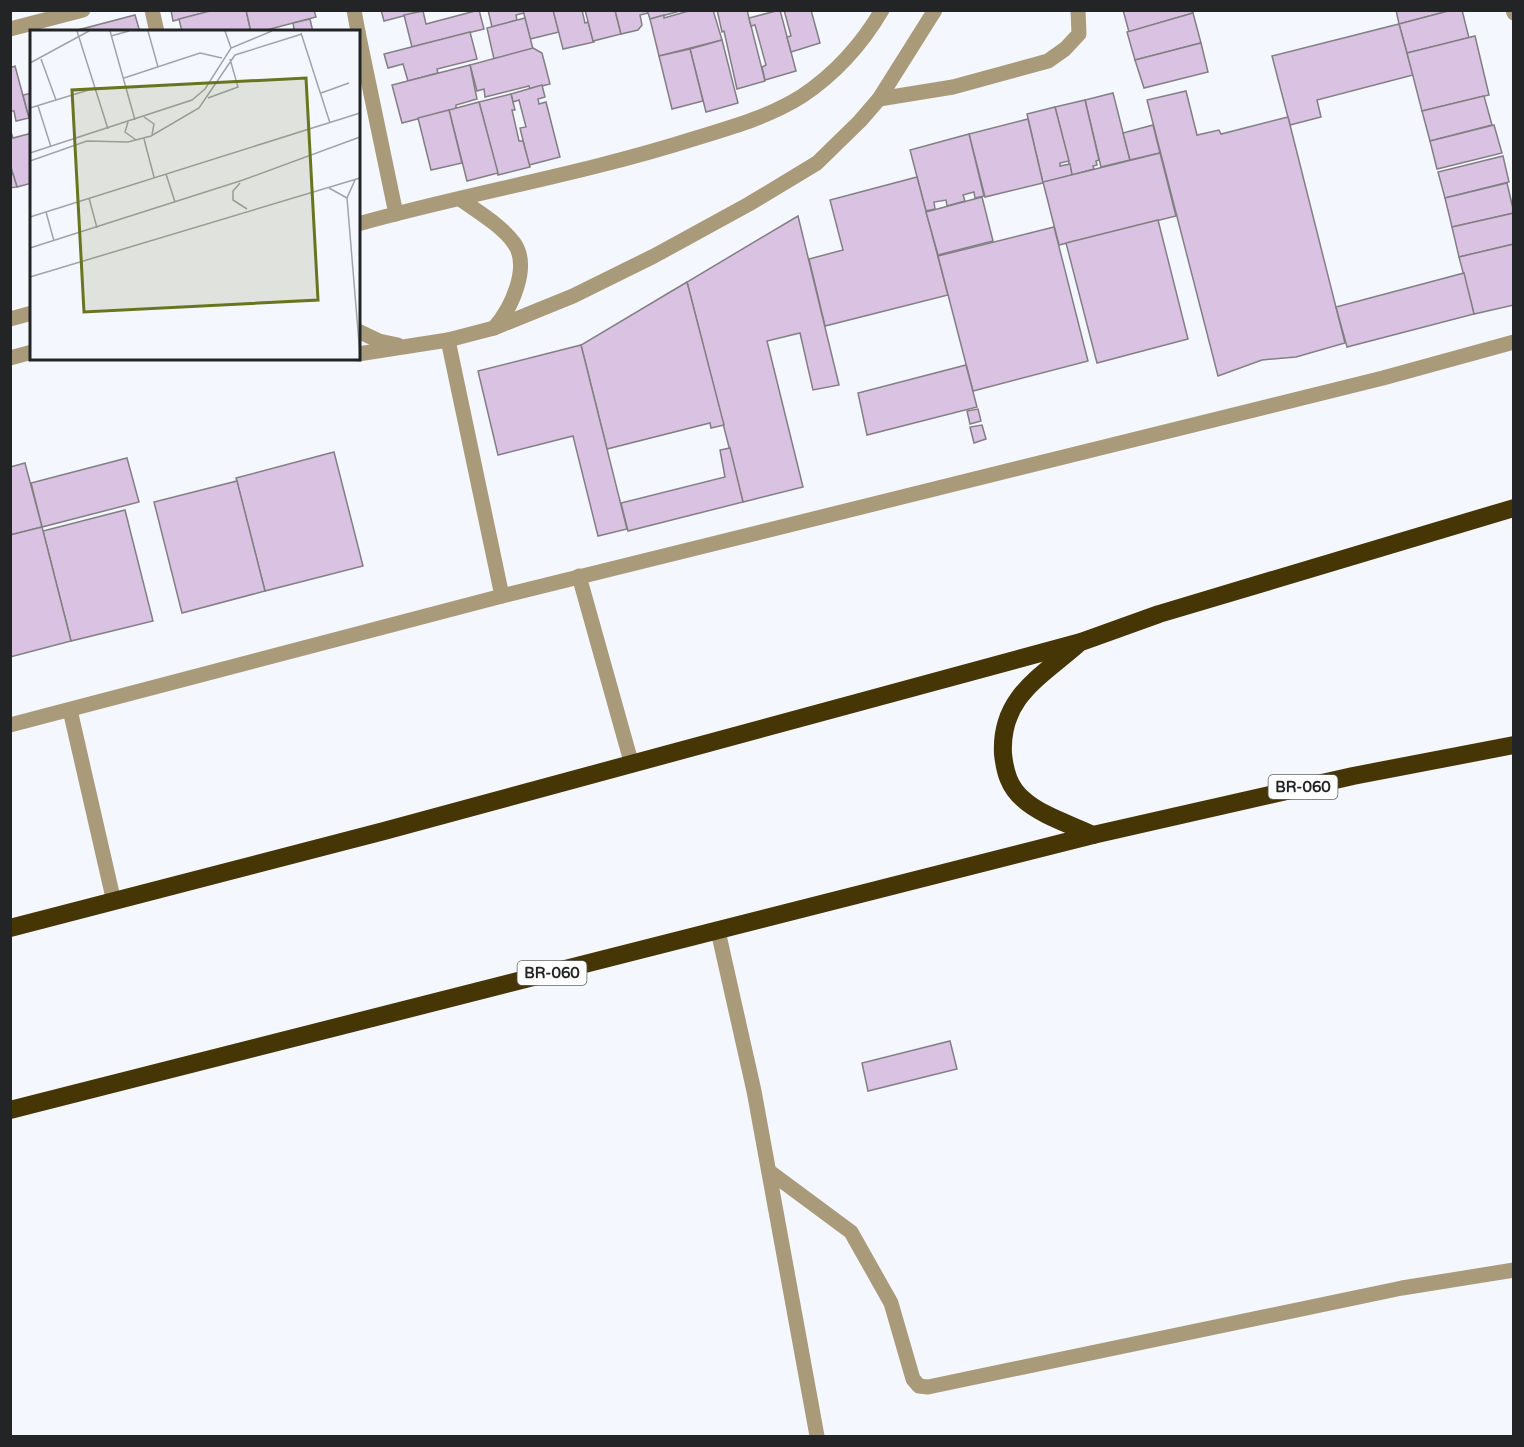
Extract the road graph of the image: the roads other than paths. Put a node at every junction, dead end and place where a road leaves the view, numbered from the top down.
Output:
1 (83, 10) edge
2 (152, 10) edge
3 (354, 10) edge
4 (882, 10) edge
5 (935, 10) edge
6 (1078, 10) edge
7 (10, 29) edge
8 (157, 30) edge
9 (358, 30) edge
10 (360, 42) edge
11 (879, 99) junction
12 (460, 200) junction
13 (396, 214) junction
14 (360, 223) edge
15 (30, 314) edge
16 (10, 319) edge
17 (494, 328) junction
18 (360, 332) edge
19 (448, 340) junction
20 (1514, 342) edge
21 (407, 348) junction
22 (30, 353) edge
23 (360, 354) edge
24 (10, 358) edge
25 (1514, 508) edge
26 (579, 576) junction
27 (502, 596) junction
28 (1081, 642) junction
29 (70, 710) junction
30 (10, 725) edge
31 (1514, 745) edge
32 (632, 765) junction
33 (1093, 835) junction
34 (114, 902) junction
35 (10, 928) edge
36 (718, 931) junction
37 (10, 1110) edge
38 (770, 1172) junction
39 (1514, 1270) edge
40 (817, 1437) edge

1 - 7 street
2 - 8 street
3 - 9 street
4 - 12 street
5 - 11 street
6 - 11 street
10 - 13 street
11 - 17 street
12 - 13 street
12 - 17 street
13 - 14 street
15 - 16 street
17 - 19 street
18 - 21 street
19 - 21 street
19 - 27 street
20 - 26 street
21 - 23 street
22 - 24 street
25 - 28 highway
26 - 27 street
26 - 32 street
27 - 29 street
28 - 32 highway
28 - 33 highway
29 - 30 street
29 - 34 street
31 - 33 highway, BR-060
32 - 34 highway
33 - 36 highway, BR-060
34 - 35 highway
36 - 37 highway, BR-060
36 - 38 street
38 - 39 street
38 - 40 street

